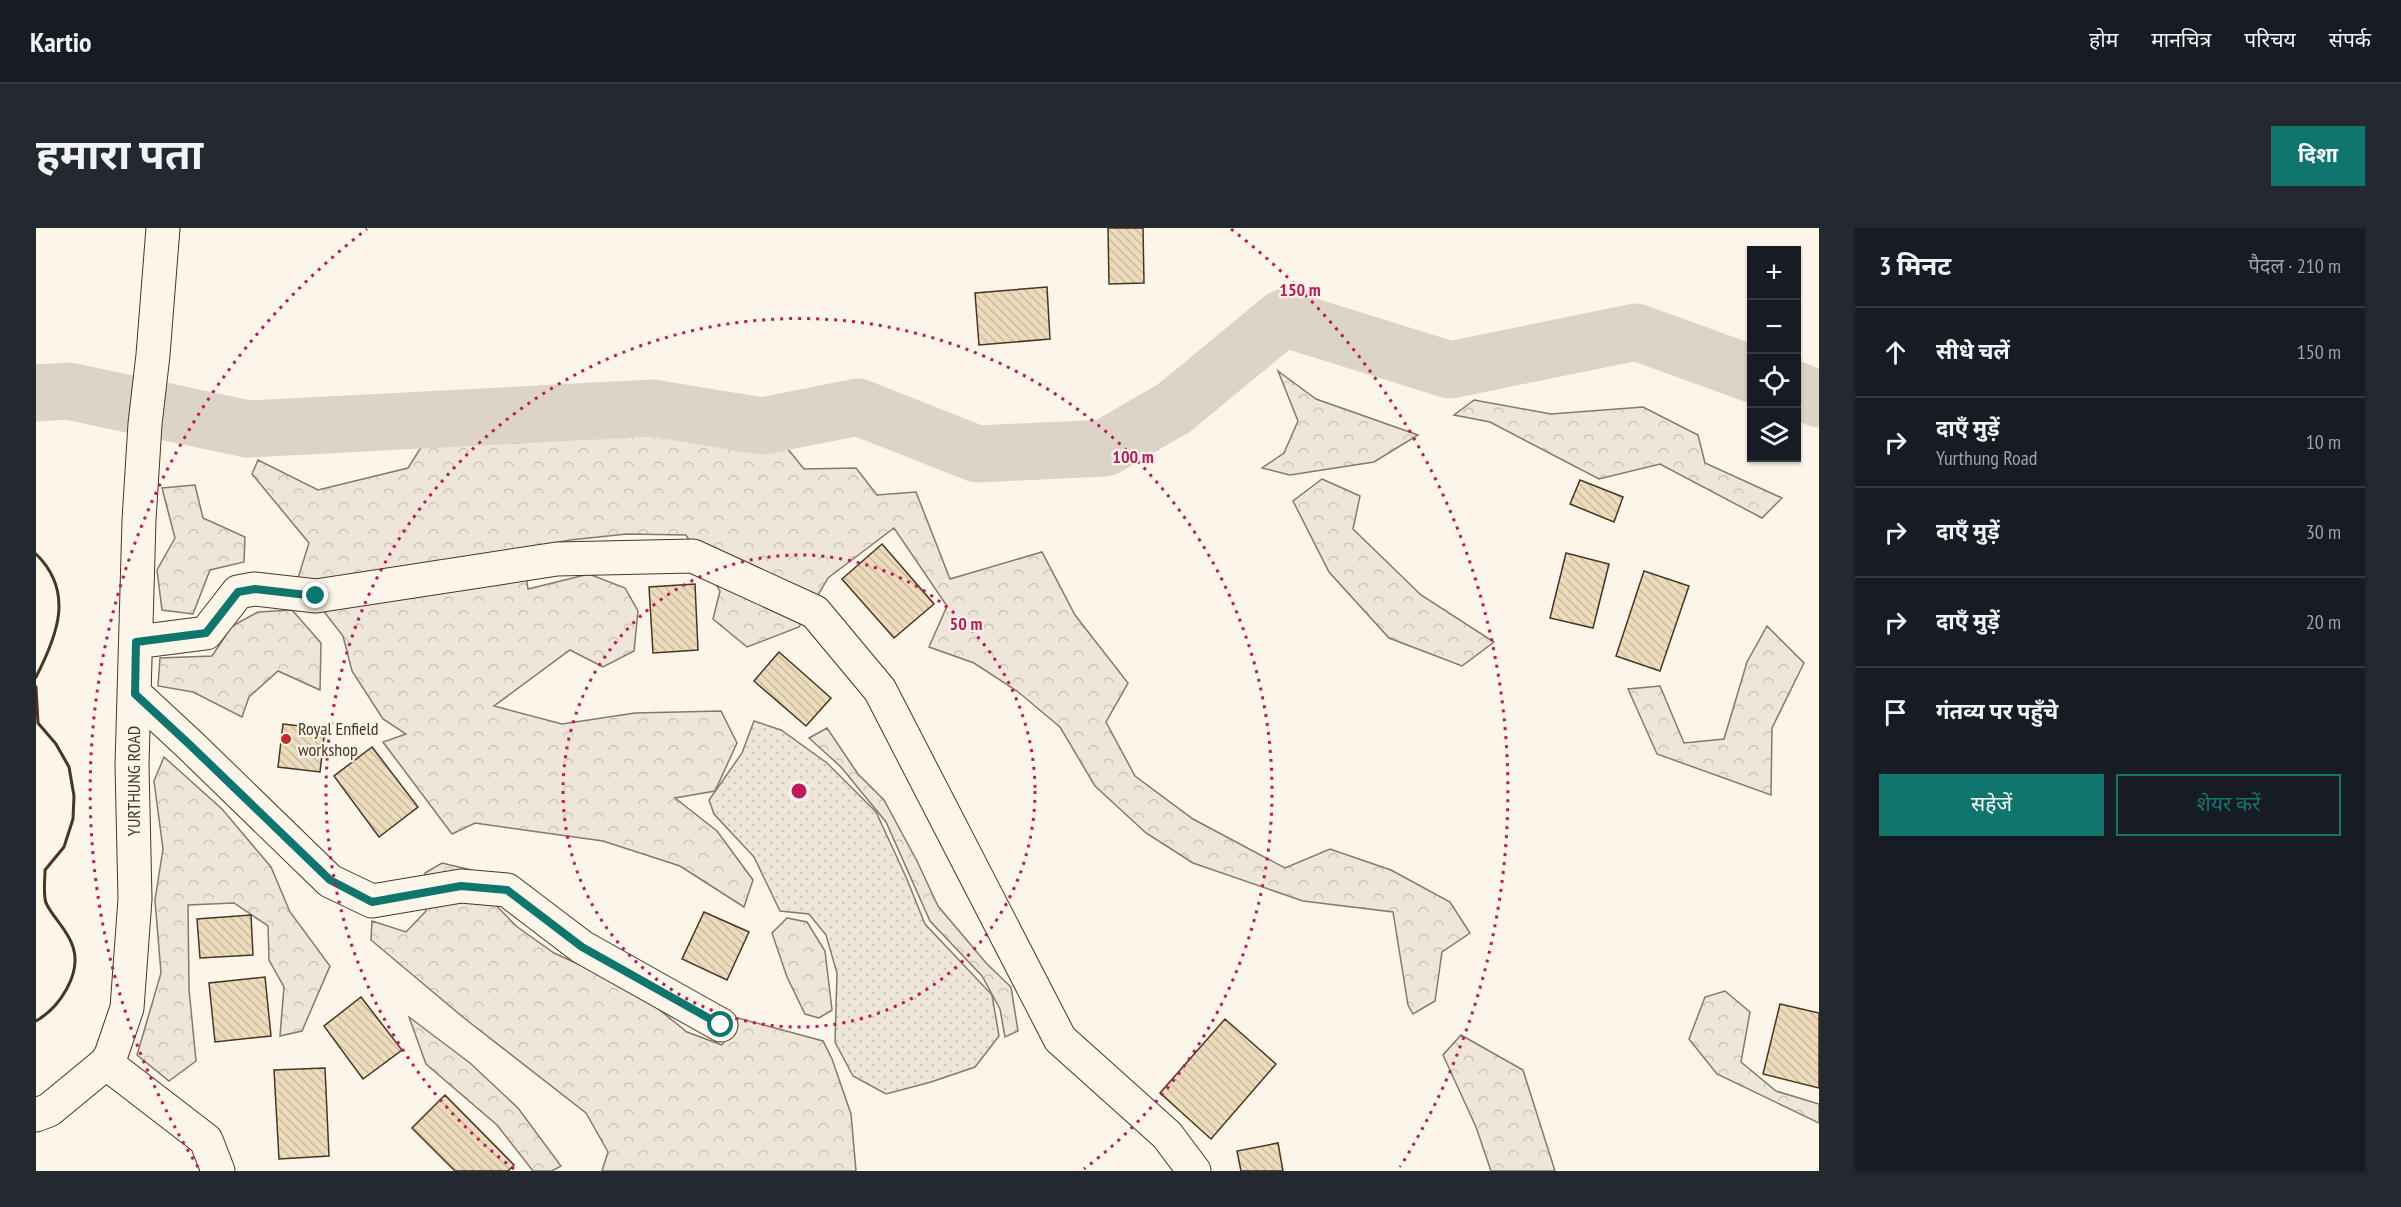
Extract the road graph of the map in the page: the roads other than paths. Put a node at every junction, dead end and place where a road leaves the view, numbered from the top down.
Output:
1 (163, 228) edge
2 (136, 642) junction
3 (135, 694) junction
4 (721, 1025) dead end
5 (106, 1062) junction
6 (36, 1115) edge
7 (219, 1171) edge
8 (1194, 1171) edge

1 - 2 street, YURTHUNG ROAD
2 - 3 street, YURTHUNG ROAD
2 - 8 street
3 - 4 street
3 - 5 street, YURTHUNG ROAD
5 - 6 street, YURTHUNG ROAD
5 - 7 street

